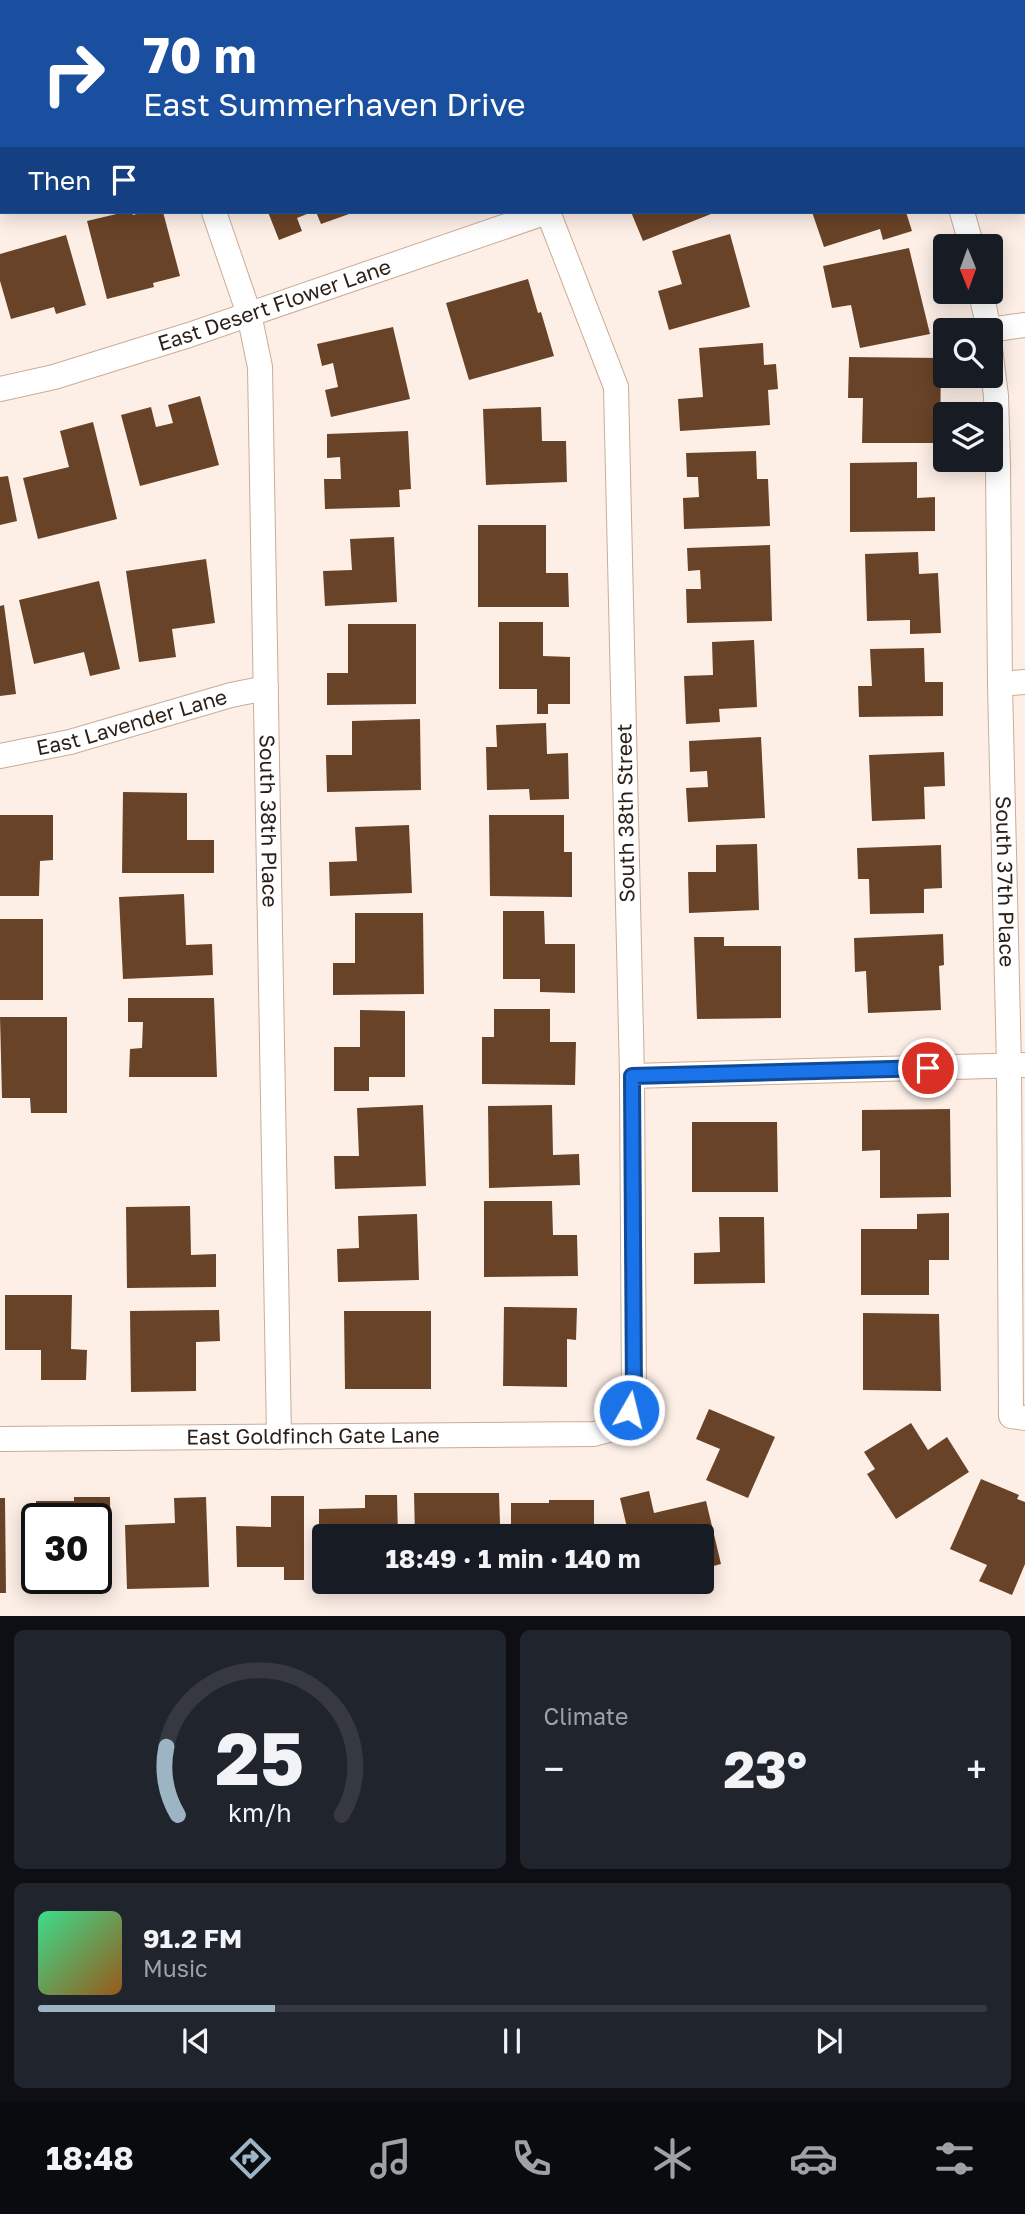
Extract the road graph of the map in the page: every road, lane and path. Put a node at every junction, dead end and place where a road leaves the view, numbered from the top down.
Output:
1 (215, 214) edge
2 (542, 214) edge
3 (549, 214) edge
4 (963, 214) edge
5 (968, 234) edge
6 (249, 314) junction
7 (1025, 325) edge
8 (1003, 328) edge
9 (993, 388) edge
10 (0, 389) edge
11 (1025, 682) edge
12 (1000, 684) junction
13 (266, 688) junction
14 (0, 756) edge
15 (1017, 1065) edge
16 (632, 1076) junction
17 (1018, 1417) edge
18 (624, 1426) joint
19 (279, 1437) junction
20 (0, 1438) edge

1 - 6 street, South 38th Place
2 - 6 street, East Desert Flower Lane
3 - 16 street, South 38th Street
4 - 5 street
6 - 10 street, East Desert Flower Lane
6 - 13 street, South 38th Place
7 - 8 street
9 - 12 street, South 37th Place
11 - 12 street
12 - 15 street, South 37th Place
13 - 14 street, East Lavender Lane
13 - 19 street, South 38th Place
15 - 16 street
15 - 17 street, South 37th Place
16 - 18 street, South 38th Street
18 - 19 street, East Goldfinch Gate Lane
19 - 20 street, East Goldfinch Gate Lane

